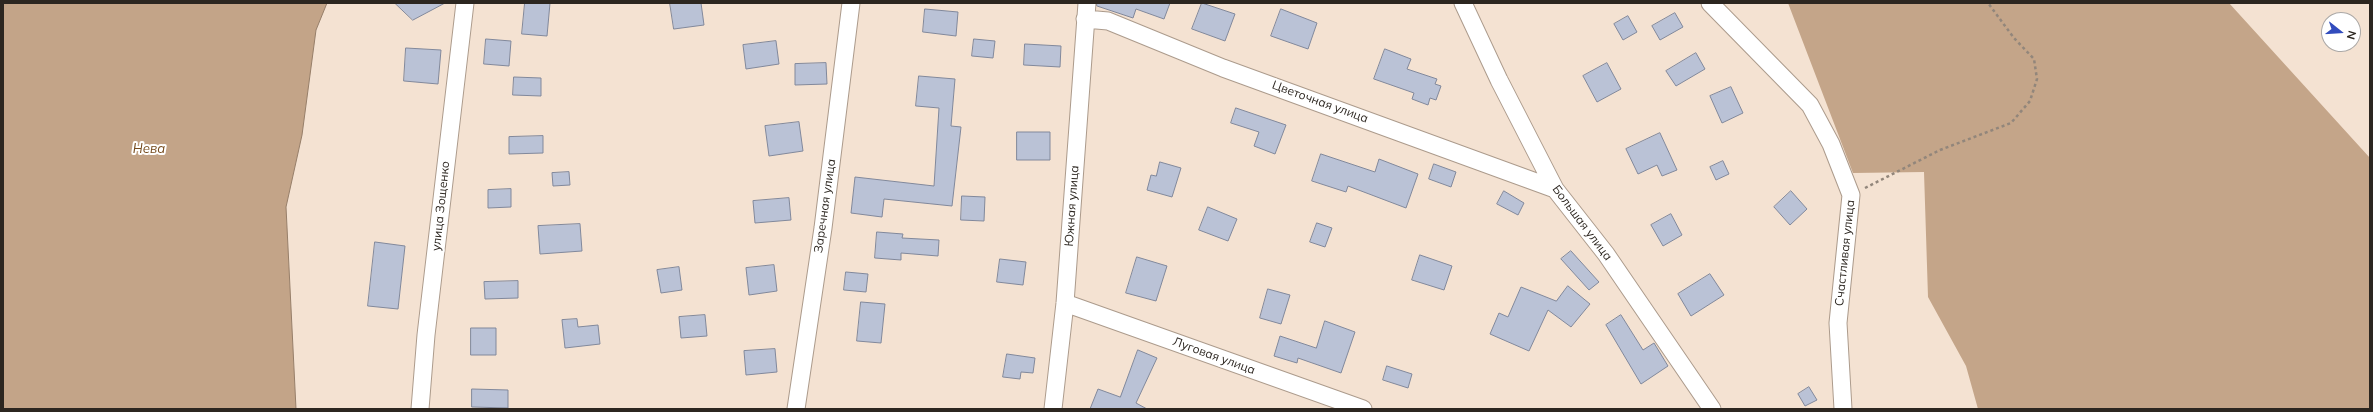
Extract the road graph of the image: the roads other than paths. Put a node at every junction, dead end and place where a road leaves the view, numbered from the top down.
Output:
1 (465, 3) edge
2 (851, 3) edge
3 (1463, 3) edge
4 (1710, 3) edge
5 (1086, 11) edge
6 (1555, 189) junction
7 (1065, 303) junction
8 (420, 409) edge
9 (796, 409) edge
10 (1053, 409) edge
11 (1363, 409) edge
12 (1712, 409) edge
13 (1843, 409) edge

1 - 8 street, улица Зощенко
2 - 9 street, Заречная улица
3 - 6 street, Большая улица
4 - 13 street, Счастливая улица
5 - 6 street, Цветочная улица
5 - 7 street, Южная улица
6 - 12 street, Большая улица
7 - 10 street, Южная улица
7 - 11 street, Луговая улица

